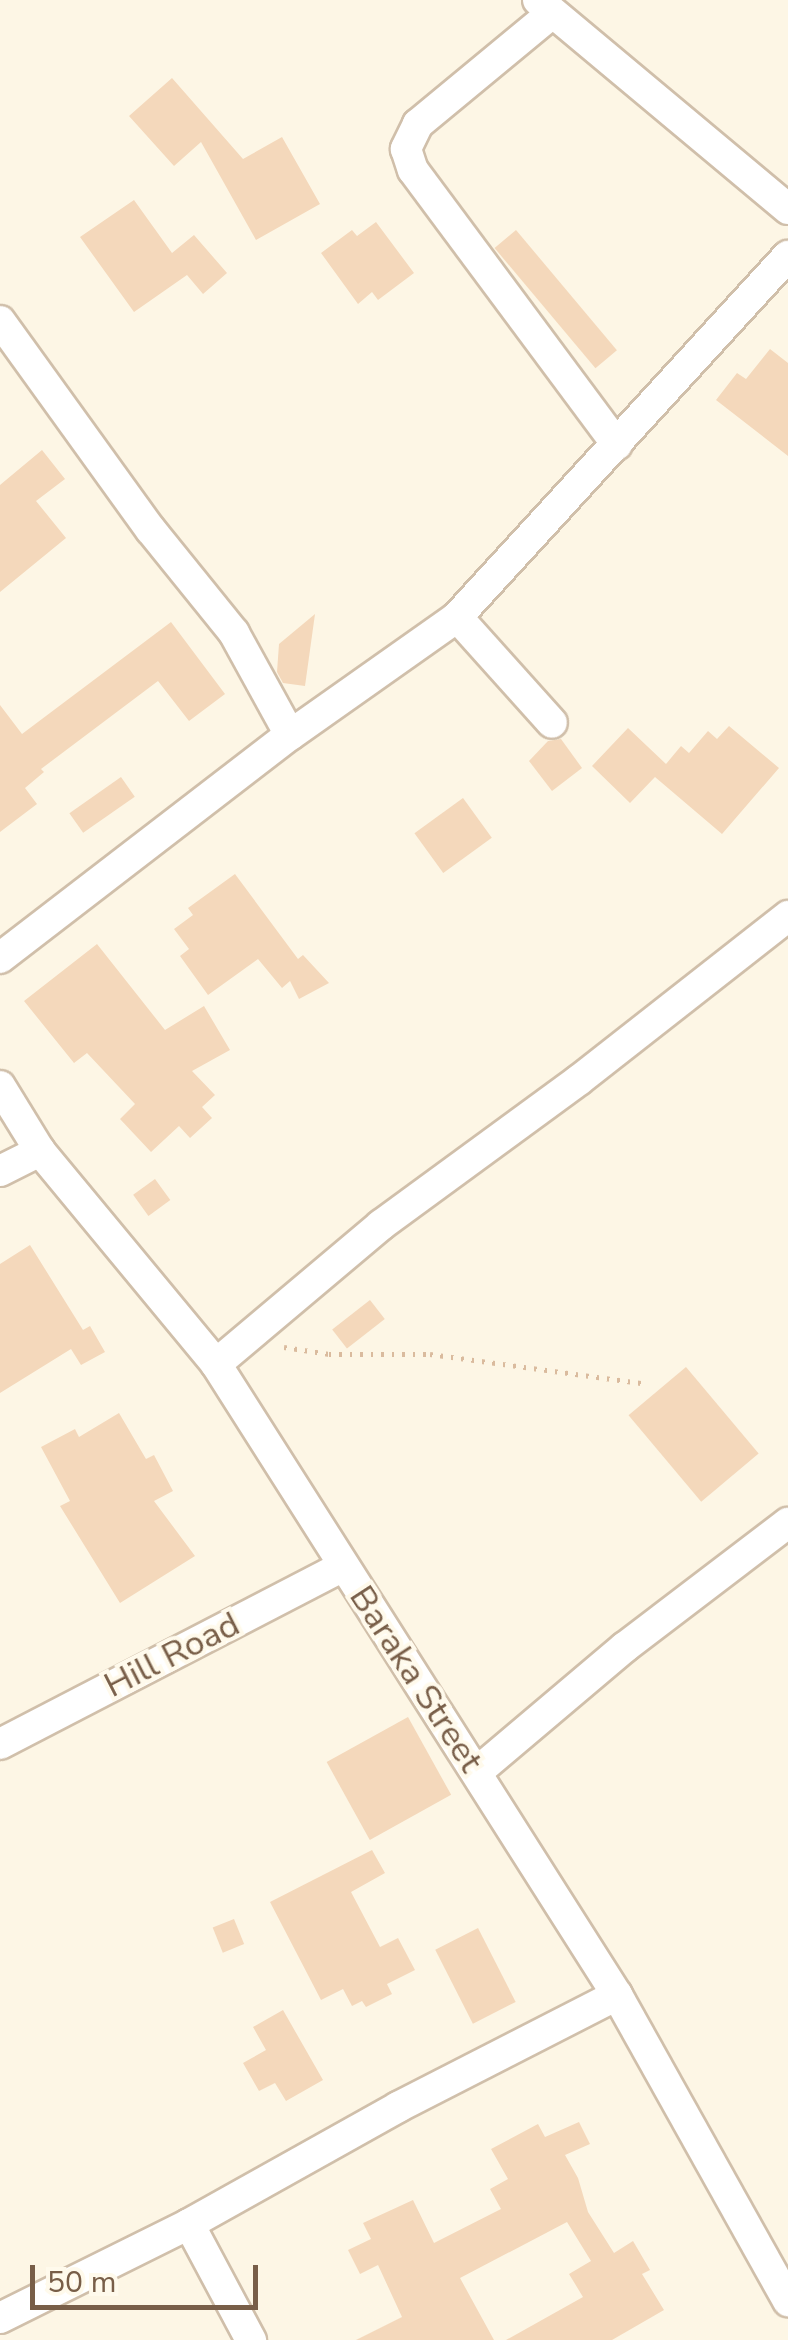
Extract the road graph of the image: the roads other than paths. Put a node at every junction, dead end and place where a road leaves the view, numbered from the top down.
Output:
1 (545, 7) edge
2 (788, 209) edge
3 (788, 256) edge
4 (0, 321) edge
5 (617, 445) junction
6 (457, 617) junction
7 (552, 722) dead end
8 (290, 735) junction
9 (788, 916) edge
10 (0, 958) edge
11 (0, 1086) edge
12 (40, 1150) junction
13 (0, 1172) edge
14 (216, 1364) junction
15 (788, 1524) edge
16 (343, 1566) junction
17 (0, 1744) edge
18 (477, 1772) junction
19 (617, 1995) junction
20 (189, 2224) junction
21 (788, 2301) edge
22 (0, 2318) edge
23 (251, 2340) edge

1 - 2 street
1 - 5 street
3 - 5 street
4 - 8 street
5 - 6 street
6 - 7 street
6 - 8 street
8 - 10 street
9 - 14 street
11 - 12 street, Baraka Street
12 - 13 street
12 - 14 street, Baraka Street
14 - 16 street, Baraka Street
15 - 18 street
16 - 17 street, Hill Road
16 - 18 street, Baraka Street
18 - 19 street, Baraka Street
19 - 20 street
19 - 21 street, Baraka Street
20 - 22 street
20 - 23 street

